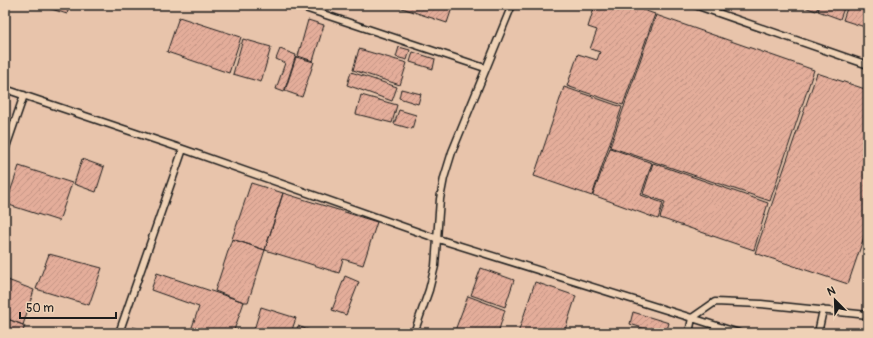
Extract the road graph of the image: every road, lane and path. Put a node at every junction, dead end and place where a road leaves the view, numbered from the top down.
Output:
1 (296, 5) edge
2 (512, 5) edge
3 (695, 5) edge
4 (868, 65) edge
5 (485, 68) junction
6 (5, 89) edge
7 (24, 95) junction
8 (183, 149) junction
9 (5, 150) edge
10 (438, 240) junction
11 (822, 310) junction
12 (868, 315) edge
13 (692, 318) junction
14 (119, 333) edge
15 (414, 333) edge
16 (689, 333) edge
17 (739, 333) edge
18 (818, 333) edge

1 - 5 lane
2 - 5 lane
3 - 4 lane
5 - 10 lane
6 - 7 lane
7 - 8 lane
7 - 9 lane
8 - 10 lane
8 - 14 lane
10 - 13 lane
10 - 15 lane
11 - 12 lane
11 - 13 lane
11 - 18 lane
13 - 16 lane
13 - 17 lane

